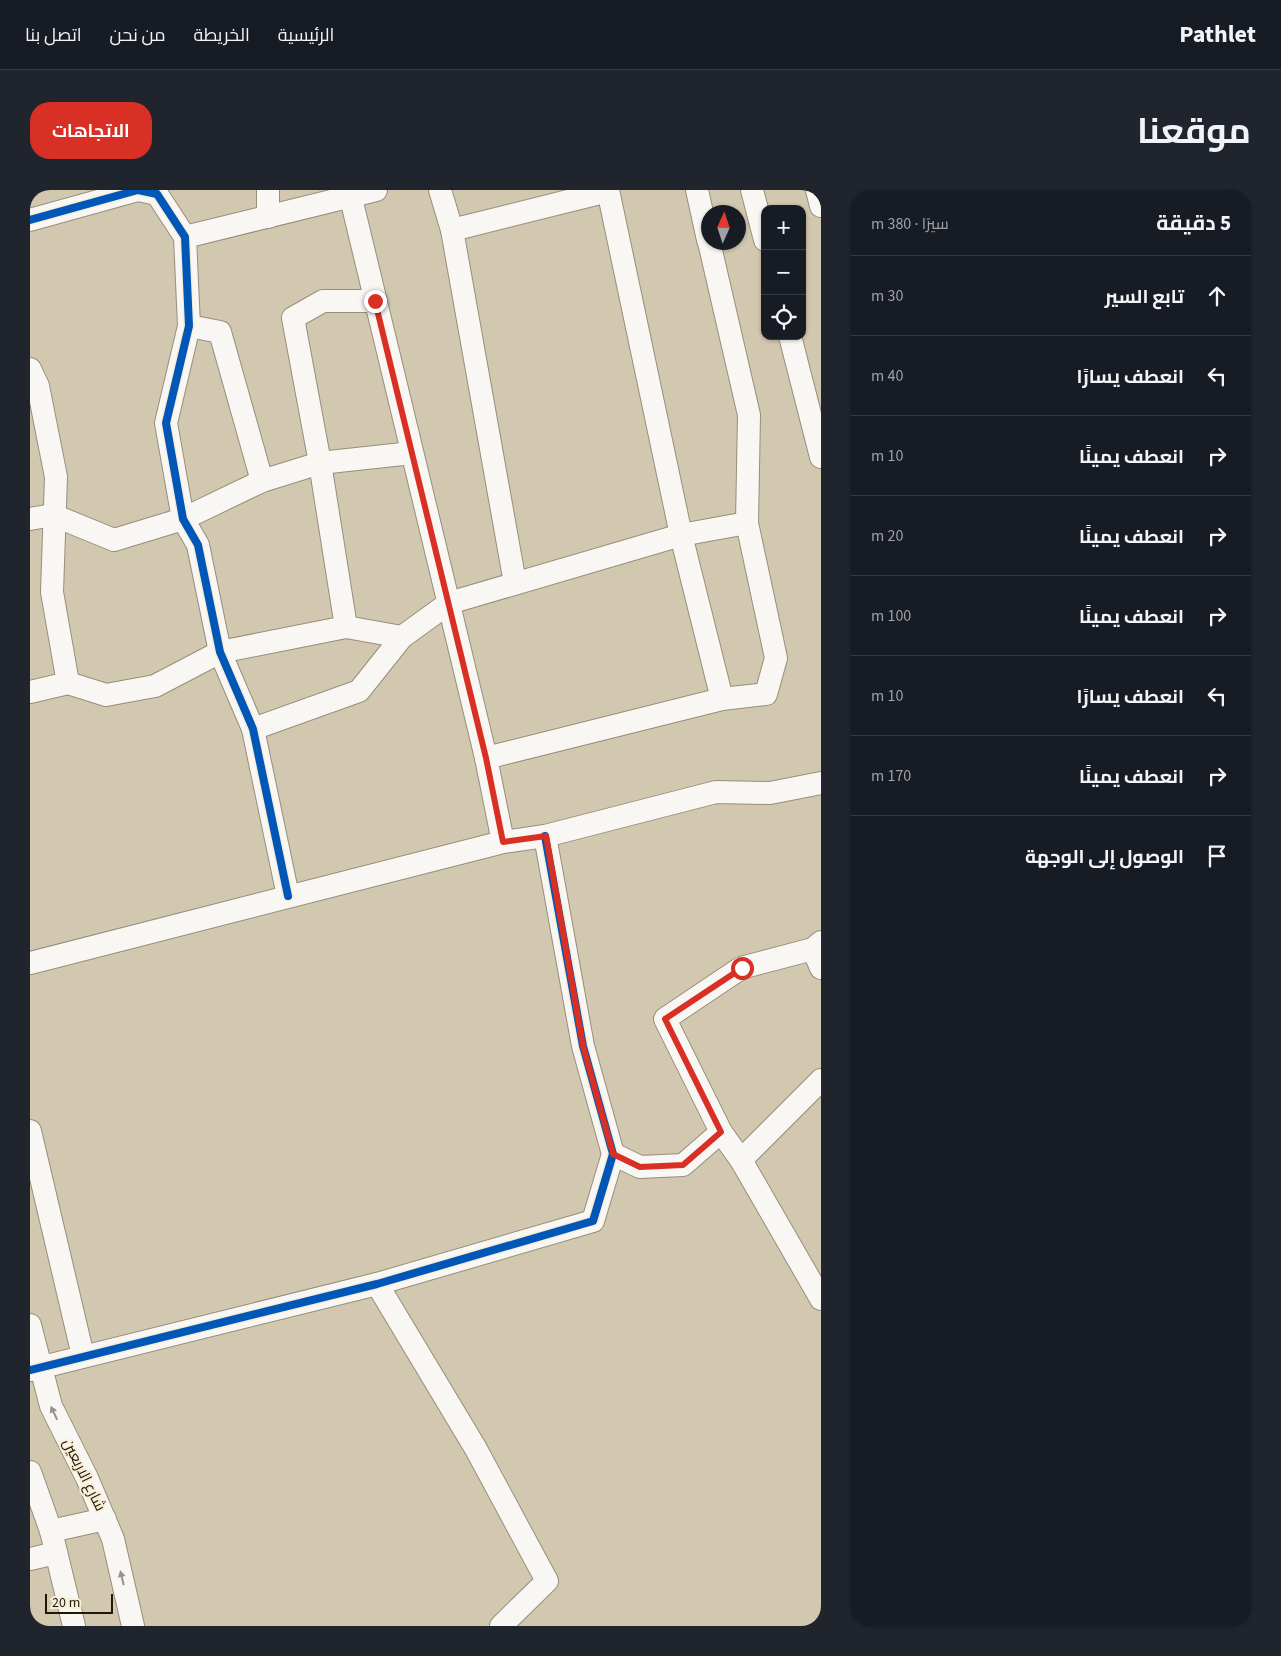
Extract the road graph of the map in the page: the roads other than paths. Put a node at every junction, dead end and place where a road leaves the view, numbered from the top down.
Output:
1 (268, 190) edge
2 (376, 190) edge
3 (440, 190) edge
4 (697, 190) edge
5 (752, 190) edge
6 (817, 190) edge
7 (608, 191) edge
8 (350, 194) edge
9 (821, 206) edge
10 (701, 207) edge
11 (268, 217) junction
12 (30, 220) edge
13 (761, 225) edge
14 (452, 230) junction
15 (185, 237) junction
16 (711, 250) edge
17 (375, 301) junction
18 (189, 326) junction
19 (791, 340) edge
20 (30, 369) edge
21 (412, 453) junction
22 (821, 457) edge
23 (320, 463) junction
24 (262, 481) junction
25 (53, 515) junction
26 (30, 519) edge
27 (183, 519) junction
28 (747, 523) junction
29 (682, 535) junction
30 (515, 583) junction
31 (450, 603) junction
32 (346, 628) junction
33 (402, 637) junction
34 (220, 652) junction
35 (68, 683) junction
36 (30, 692) edge
37 (722, 699) junction
38 (253, 729) junction
39 (486, 758) junction
40 (821, 783) edge
41 (546, 836) junction
42 (503, 842) junction
43 (288, 896) junction
44 (818, 953) edge
45 (30, 963) edge
46 (821, 1080) edge
47 (30, 1131) edge
48 (721, 1132) junction
49 (613, 1154) junction
50 (740, 1160) junction
51 (377, 1284) junction
52 (821, 1299) edge
53 (30, 1326) edge
54 (83, 1356) junction
55 (35, 1368) edge
56 (30, 1472) edge
57 (105, 1519) junction
58 (51, 1531) junction
59 (56, 1553) junction
60 (30, 1559) edge
61 (74, 1626) edge
62 (133, 1626) edge
63 (501, 1626) edge

1 - 11 street
2 - 8 street
3 - 14 street
4 - 10 street
5 - 13 street
6 - 9 street
7 - 14 street
7 - 29 street
8 - 11 street
8 - 17 street
11 - 15 street
12 - 15 street
14 - 30 street
15 - 18 street
16 - 28 street
17 - 21 street
17 - 23 street
18 - 24 street
18 - 27 street
19 - 22 street
20 - 25 street
21 - 23 street
21 - 31 street
23 - 24 street
23 - 32 street
24 - 27 street
25 - 26 street
25 - 27 street
25 - 35 street
27 - 34 street
28 - 29 street
28 - 37 street
29 - 30 street
29 - 37 street
30 - 31 street
31 - 33 street
31 - 39 street
32 - 33 street
32 - 34 street
33 - 38 street
34 - 35 street
34 - 38 street
35 - 36 street
37 - 39 street
38 - 43 street
39 - 42 street
40 - 41 street
41 - 42 street
41 - 49 street
42 - 43 street
43 - 45 street
44 - 48 street
46 - 50 street
47 - 54 street
48 - 49 street
48 - 50 street
49 - 51 street
50 - 52 street
51 - 54 street
51 - 63 street
53 - 55 street, شارع الاربعين
54 - 55 street
57 -> 55 street, شارع الاربعين
56 - 58 street
57 - 58 street
62 -> 57 street, شارع الاربعين
58 - 59 street
59 - 60 street
59 - 61 street

